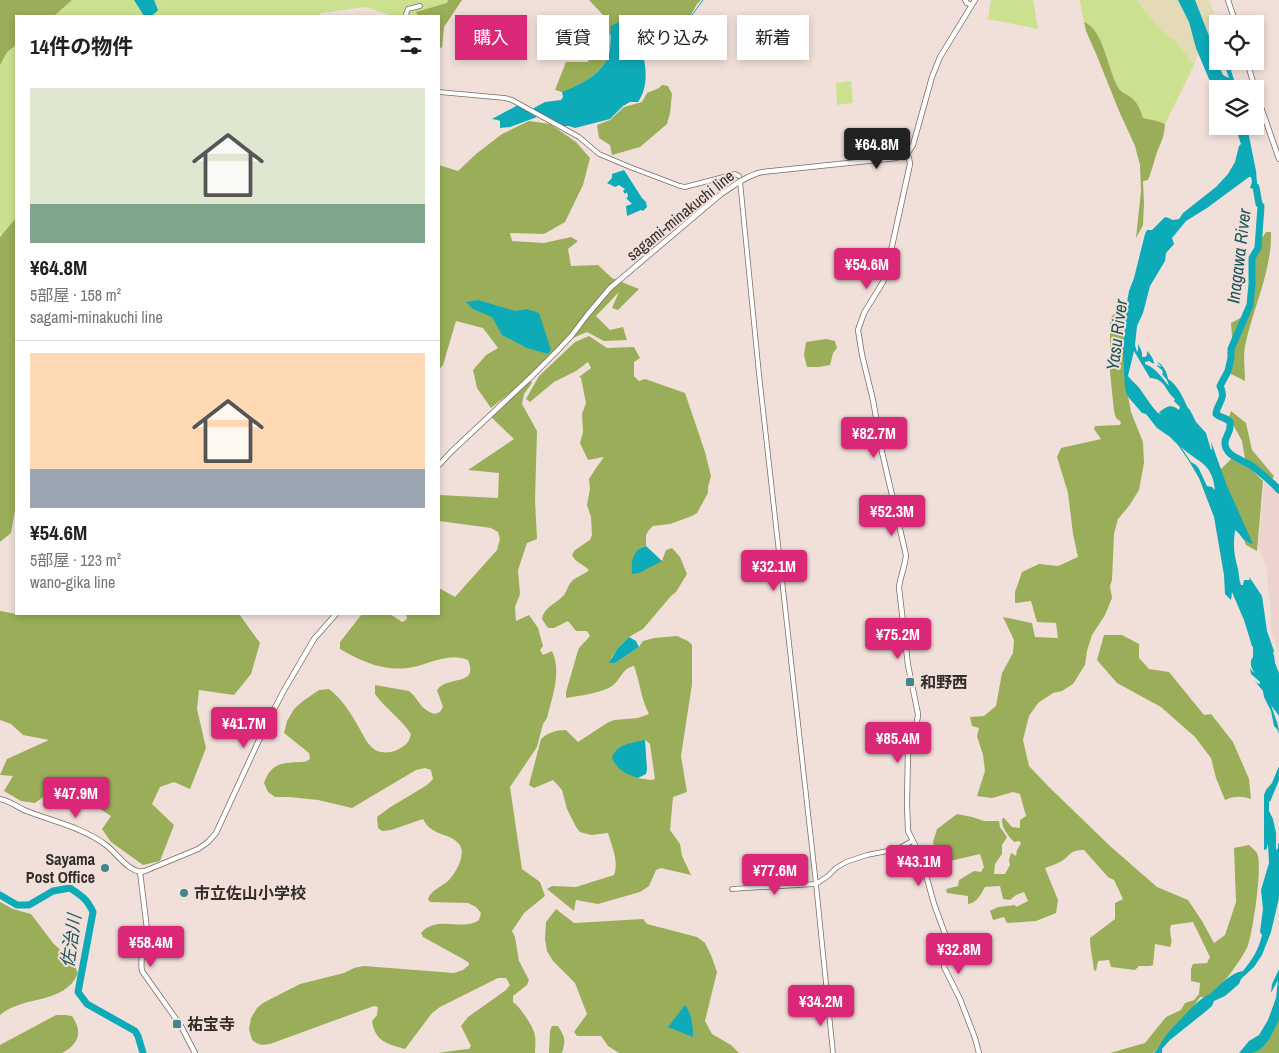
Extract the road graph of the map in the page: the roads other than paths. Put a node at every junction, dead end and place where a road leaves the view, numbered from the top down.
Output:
1 (965, 0) edge
2 (1228, 0) edge
3 (973, 2) edge
4 (420, 6) dead end
5 (406, 15) edge
6 (1233, 15) edge
7 (440, 92) edge
8 (1264, 115) edge
9 (907, 154) junction
10 (1279, 159) edge
11 (739, 176) dead end
12 (740, 182) junction
13 (440, 464) edge
14 (335, 615) edge
15 (0, 799) edge
16 (912, 841) junction
17 (140, 872) junction
18 (816, 884) junction
19 (732, 889) dead end
20 (195, 1053) edge
21 (833, 1053) edge
22 (978, 1053) edge

1 - 3 main road
2 - 6 main road
3 - 9 main road
4 - 5 street
7 - 11 street
8 - 10 main road
9 - 12 main road, sagami-minakuchi line
9 - 16 main road
12 - 13 main road, sagami-minakuchi line
12 - 18 street
14 - 17 main road
15 - 17 main road
16 - 18 street
16 - 22 main road
17 - 20 main road
18 - 19 street
18 - 21 street

